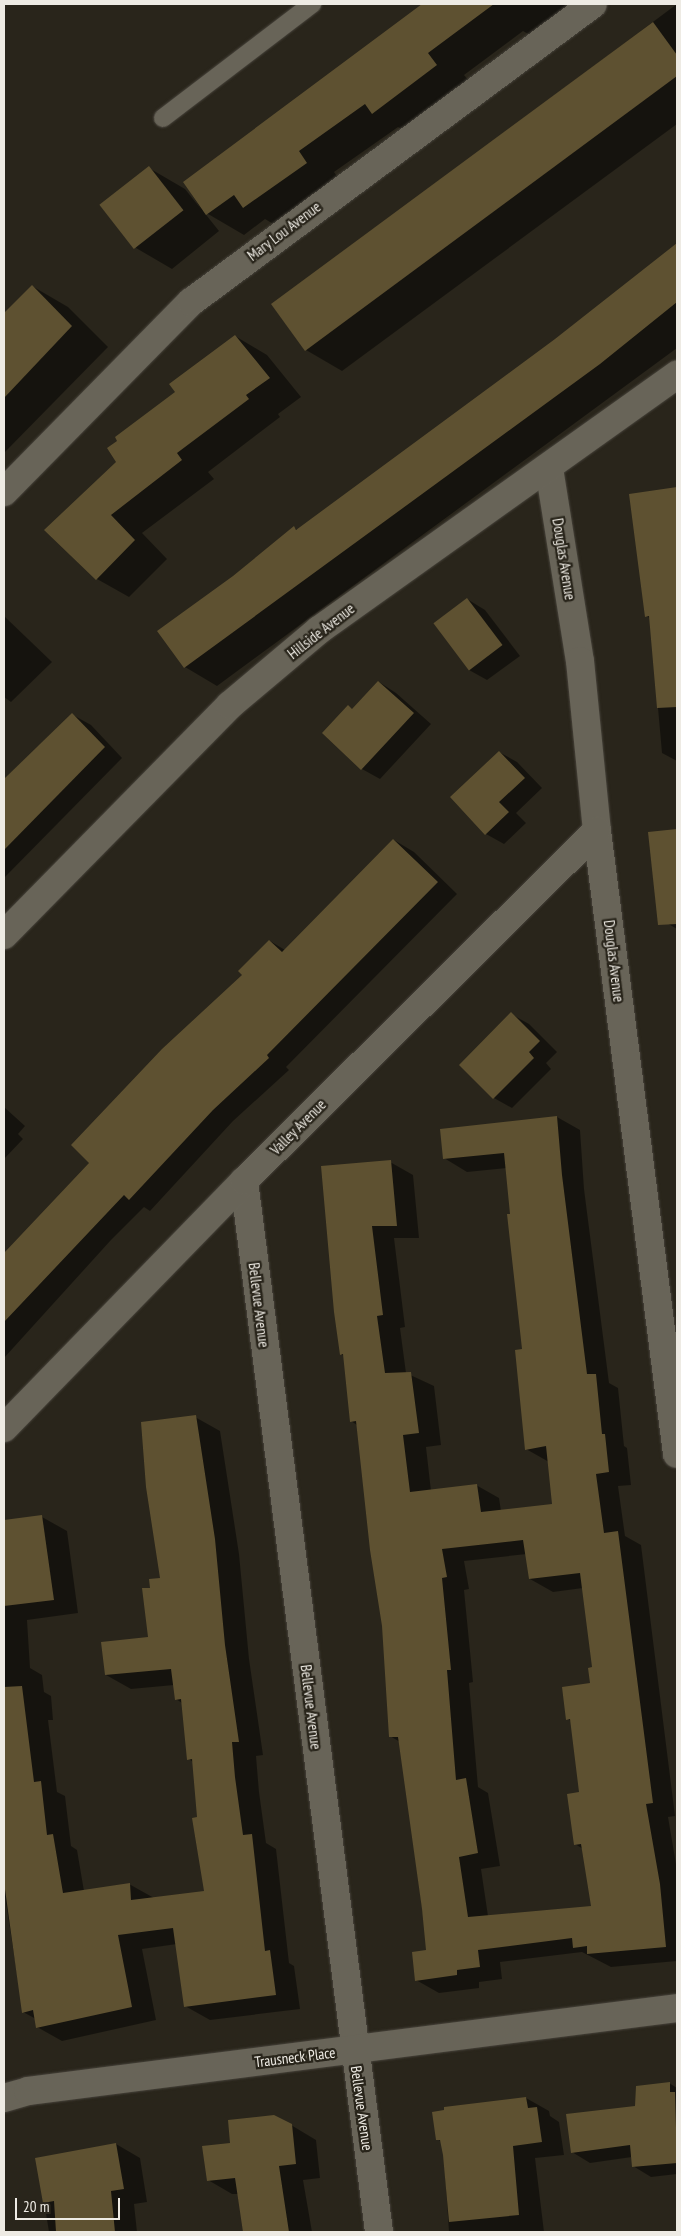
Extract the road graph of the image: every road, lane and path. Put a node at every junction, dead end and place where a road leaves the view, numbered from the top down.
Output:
1 (312, 4) edge
2 (593, 4) edge
3 (163, 118) dead end
4 (677, 374) edge
5 (549, 468) junction
6 (4, 492) edge
7 (597, 831) junction
8 (4, 935) edge
9 (244, 1181) junction
10 (4, 1428) edge
11 (677, 1454) edge
12 (677, 2008) edge
13 (354, 2049) junction
14 (4, 2098) edge
15 (379, 2232) edge

1 - 3 lane
2 - 6 street, Mary Lou Avenue
4 - 5 street, Hillside Avenue
5 - 7 street, Douglas Avenue
5 - 8 street, Hillside Avenue
7 - 9 street, Valley Avenue
7 - 11 street, Douglas Avenue
9 - 10 street, Valley Avenue
9 - 13 street, Bellevue Avenue
12 - 13 street, Trausneck Place
13 - 14 street, Trausneck Place
13 - 15 street, Bellevue Avenue

